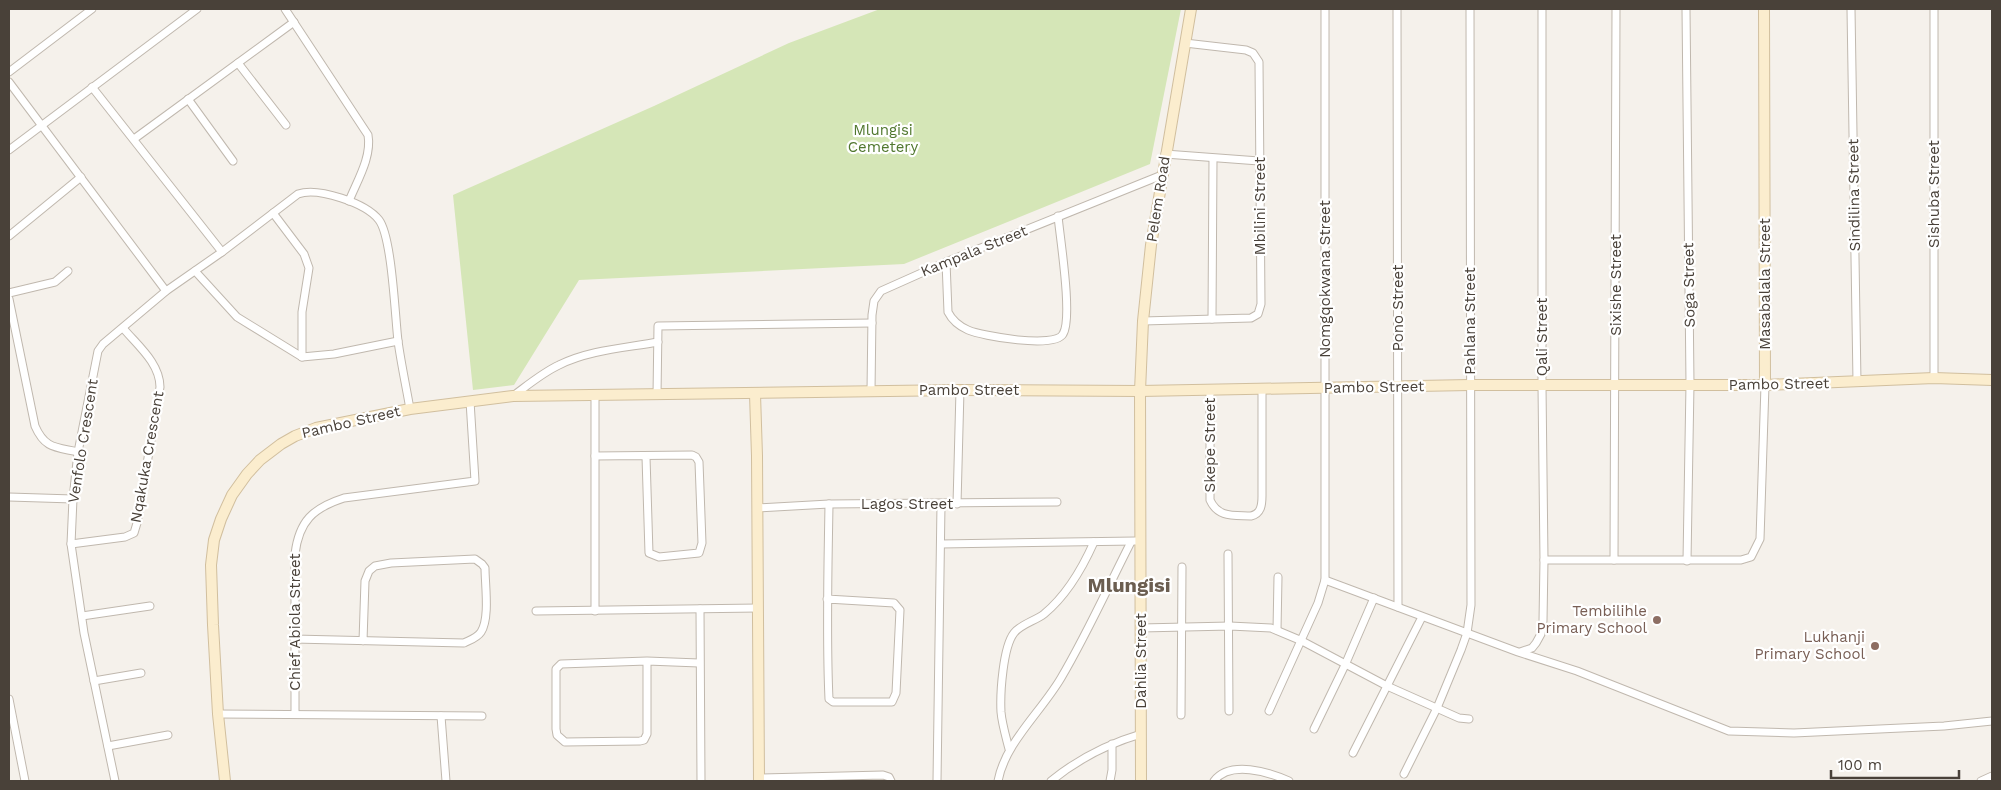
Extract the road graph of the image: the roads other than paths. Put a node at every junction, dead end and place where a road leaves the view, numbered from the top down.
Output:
1 (92, 9) edge
2 (197, 9) edge
3 (285, 9) edge
4 (1191, 9) edge
5 (1324, 9) edge
6 (1397, 9) edge
7 (1470, 9) edge
8 (1542, 9) edge
9 (1616, 9) edge
10 (1686, 9) edge
11 (1764, 9) edge
12 (1851, 9) edge
13 (1934, 9) edge
14 (294, 22) junction
15 (1185, 43) junction
16 (238, 63) junction
17 (9, 72) edge
18 (9, 82) edge
19 (92, 87) junction
20 (188, 100) junction
21 (286, 125) dead end
22 (42, 126) junction
23 (134, 139) junction
24 (9, 150) edge
25 (1166, 154) junction
26 (1213, 159) junction
27 (233, 160) dead end
28 (1259, 162) junction
29 (1162, 175) junction
30 (81, 177) junction
31 (349, 201) junction
32 (273, 213) junction
33 (1058, 216) junction
34 (9, 236) edge
35 (222, 252) junction
36 (946, 262) junction
37 (68, 271) dead end
38 (195, 271) junction
39 (166, 290) junction
40 (9, 293) edge
41 (9, 299) edge
42 (1212, 319) junction
43 (1144, 321) junction
44 (872, 323) junction
45 (123, 328) junction
46 (398, 341) junction
47 (658, 342) junction
48 (302, 357) junction
49 (1934, 378) junction
50 (1992, 380) edge
51 (1857, 382) junction
52 (1690, 384) junction
53 (1470, 385) junction
54 (1616, 385) junction
55 (1765, 385) junction
56 (1542, 386) junction
57 (1398, 387) junction
58 (1262, 389) junction
59 (1325, 389) junction
60 (960, 390) junction
61 (1210, 390) junction
62 (871, 391) junction
63 (1140, 391) junction
64 (755, 394) junction
65 (595, 395) junction
66 (657, 395) junction
67 (513, 396) junction
68 (470, 401) junction
69 (410, 409) junction
70 (78, 452) junction
71 (595, 456) junction
72 (646, 457) junction
73 (9, 497) edge
74 (73, 499) junction
75 (1057, 502) dead end
76 (829, 504) junction
77 (941, 504) junction
78 (957, 504) junction
79 (757, 508) junction
80 (1136, 541) junction
81 (1094, 542) junction
82 (71, 544) junction
83 (941, 544) junction
84 (1228, 554) dead end
85 (1544, 560) junction
86 (1614, 560) junction
87 (1687, 561) junction
88 (1182, 567) dead end
89 (1278, 577) dead end
90 (1325, 580) junction
91 (1374, 598) junction
92 (828, 599) junction
93 (150, 606) dead end
94 (1398, 607) junction
95 (758, 608) junction
96 (700, 609) junction
97 (536, 611) dead end
98 (595, 611) junction
99 (82, 616) junction
100 (1422, 617) junction
101 (1182, 626) junction
102 (1230, 626) junction
103 (1141, 628) junction
104 (1276, 630) junction
105 (1467, 632) junction
106 (294, 639) junction
107 (363, 641) junction
108 (1302, 641) junction
109 (1518, 652) junction
110 (647, 661) junction
111 (700, 663) junction
112 (1345, 665) junction
113 (142, 673) dead end
114 (94, 680) junction
115 (1387, 686) junction
116 (9, 700) edge
117 (1437, 708) junction
118 (1229, 711) dead end
119 (1269, 711) dead end
120 (218, 714) junction
121 (295, 714) junction
122 (1181, 715) dead end
123 (442, 716) junction
124 (482, 716) dead end
125 (1469, 719) dead end
126 (1992, 721) edge
127 (1314, 729) dead end
128 (1141, 734) junction
129 (168, 735) dead end
130 (1112, 744) junction
131 (108, 746) junction
132 (1009, 749) junction
133 (1353, 753) dead end
134 (1404, 774) dead end
135 (1992, 776) edge
136 (758, 780) edge
137 (25, 781) edge
138 (116, 781) edge
139 (226, 781) edge
140 (446, 781) edge
141 (701, 781) edge
142 (891, 781) edge
143 (937, 781) edge
144 (998, 781) edge
145 (1051, 781) edge
146 (1110, 781) edge
147 (1141, 781) edge
148 (1214, 781) edge
149 (1289, 781) edge
150 (1981, 781) edge

1 - 17 street
2 - 19 street
3 - 14 street
4 - 15 street, Pelem Road
5 - 59 street, Nomgqokwana Street
6 - 57 street, Pono Street
7 - 53 street, Pahlana Street
8 - 56 street, Qali Street
9 - 54 street, Sixishe Street
10 - 52 street, Soga Street
11 - 55 street, Masabalala Street
12 - 51 street, Sindilina Street
13 - 49 street, Sishuba Street
14 - 16 street
14 - 31 street
15 - 25 street, Pelem Road
15 - 28 street, Mbilini Street
16 - 20 street
16 - 21 street
18 - 22 street
19 - 22 street
19 - 23 street
20 - 23 street
20 - 27 street
22 - 24 street
22 - 30 street
23 - 35 street
25 - 26 street
25 - 29 street, Pelem Road
26 - 28 street
26 - 42 street
28 - 42 street, Mbilini Street
29 - 33 street, Kampala Street
29 - 43 street, Pelem Road
30 - 34 street
30 - 39 street
31 - 32 street, Venfolo Crescent
31 - 46 street, Venfolo Crescent
32 - 35 street, Venfolo Crescent
32 - 48 street
33 - 36 street, Kampala Street
33 - 36 street
35 - 38 street, Venfolo Crescent
36 - 44 street, Kampala Street
37 - 40 street
38 - 39 street, Venfolo Crescent
38 - 48 street
39 - 45 street, Venfolo Crescent
41 - 70 street
42 - 43 street, Mbilini Street
43 - 63 street, Pelem Road
44 - 47 street
44 - 62 street, Kampala Street
45 - 70 street, Venfolo Crescent
45 - 82 street, Nqakuka Crescent
46 - 48 street
46 - 69 street, Venfolo Crescent
47 - 66 street
47 - 67 street
49 - 50 street, Pambo Street
49 - 51 street, Pambo Street
51 - 55 street, Pambo Street
52 - 54 street, Pambo Street
52 - 55 street, Pambo Street
52 - 87 street, Soga Street
53 - 56 street, Pambo Street
53 - 57 street, Pambo Street
53 - 105 street, Pahlana Street
54 - 56 street, Pambo Street
54 - 86 street, Sixishe Street
55 - 87 street, Masabalala Street
56 - 85 street, Qali Street
57 - 59 street, Pambo Street
57 - 94 street, Pono Street
58 - 59 street, Pambo Street
58 - 61 street, Pambo Street
58 - 61 street, Skepe Street
59 - 90 street, Nomgqokwana Street
60 - 62 street, Pambo Street
60 - 63 street, Pambo Street
60 - 78 street
61 - 63 street, Pambo Street
62 - 64 street, Pambo Street
63 - 80 street, Dahlia Street
64 - 66 street, Pambo Street
64 - 79 street
65 - 66 street, Pambo Street
65 - 67 street, Pambo Street
65 - 71 street
67 - 68 street, Pambo Street
68 - 69 street, Pambo Street
68 - 106 street, Chief Abiola Street
69 - 120 street, Pambo Street
70 - 74 street, Venfolo Crescent
71 - 72 street
71 - 98 street
72 - 72 street
73 - 74 street
74 - 82 street, Venfolo Crescent
75 - 78 street, Lagos Street
76 - 77 street, Lagos Street
76 - 79 street, Lagos Street
76 - 92 street
77 - 78 street, Lagos Street
77 - 83 street
79 - 95 street
80 - 81 street
80 - 103 street, Dahlia Street
80 - 132 street
81 - 83 street
81 - 132 street
82 - 99 street, Venfolo Crescent
83 - 143 street
84 - 102 street
85 - 86 street
85 - 109 street, Qali Street
86 - 87 street
88 - 101 street
89 - 104 street
90 - 91 street
90 - 108 street, Nomgqokwana Street
91 - 94 street
91 - 112 street
92 - 92 street
93 - 99 street
94 - 100 street
95 - 96 street
95 - 136 street
96 - 98 street
96 - 111 street
97 - 98 street
99 - 114 street, Venfolo Crescent
100 - 105 street
100 - 115 street
101 - 102 street
101 - 103 street
101 - 122 street
102 - 104 street
102 - 118 street
103 - 128 street, Dahlia Street
104 - 108 street
105 - 109 street
105 - 117 street, Pahlana Street
106 - 107 street
106 - 121 street, Chief Abiola Street
107 - 107 street
108 - 112 street
108 - 119 street, Nomgqokwana Street
109 - 126 street
110 - 110 street
110 - 111 street
111 - 141 street
112 - 115 street
112 - 127 street
113 - 114 street
114 - 131 street, Venfolo Crescent
115 - 117 street
115 - 133 street
116 - 137 street
117 - 125 street
117 - 134 street, Pahlana Street
120 - 121 street
120 - 139 street, Pambo Street
121 - 123 street
123 - 124 street
123 - 140 street
128 - 130 street
128 - 147 street, Dahlia Street
129 - 131 street
130 - 145 street
130 - 146 street
131 - 138 street, Venfolo Crescent
132 - 144 street
135 - 150 street
136 - 142 street
148 - 149 street

